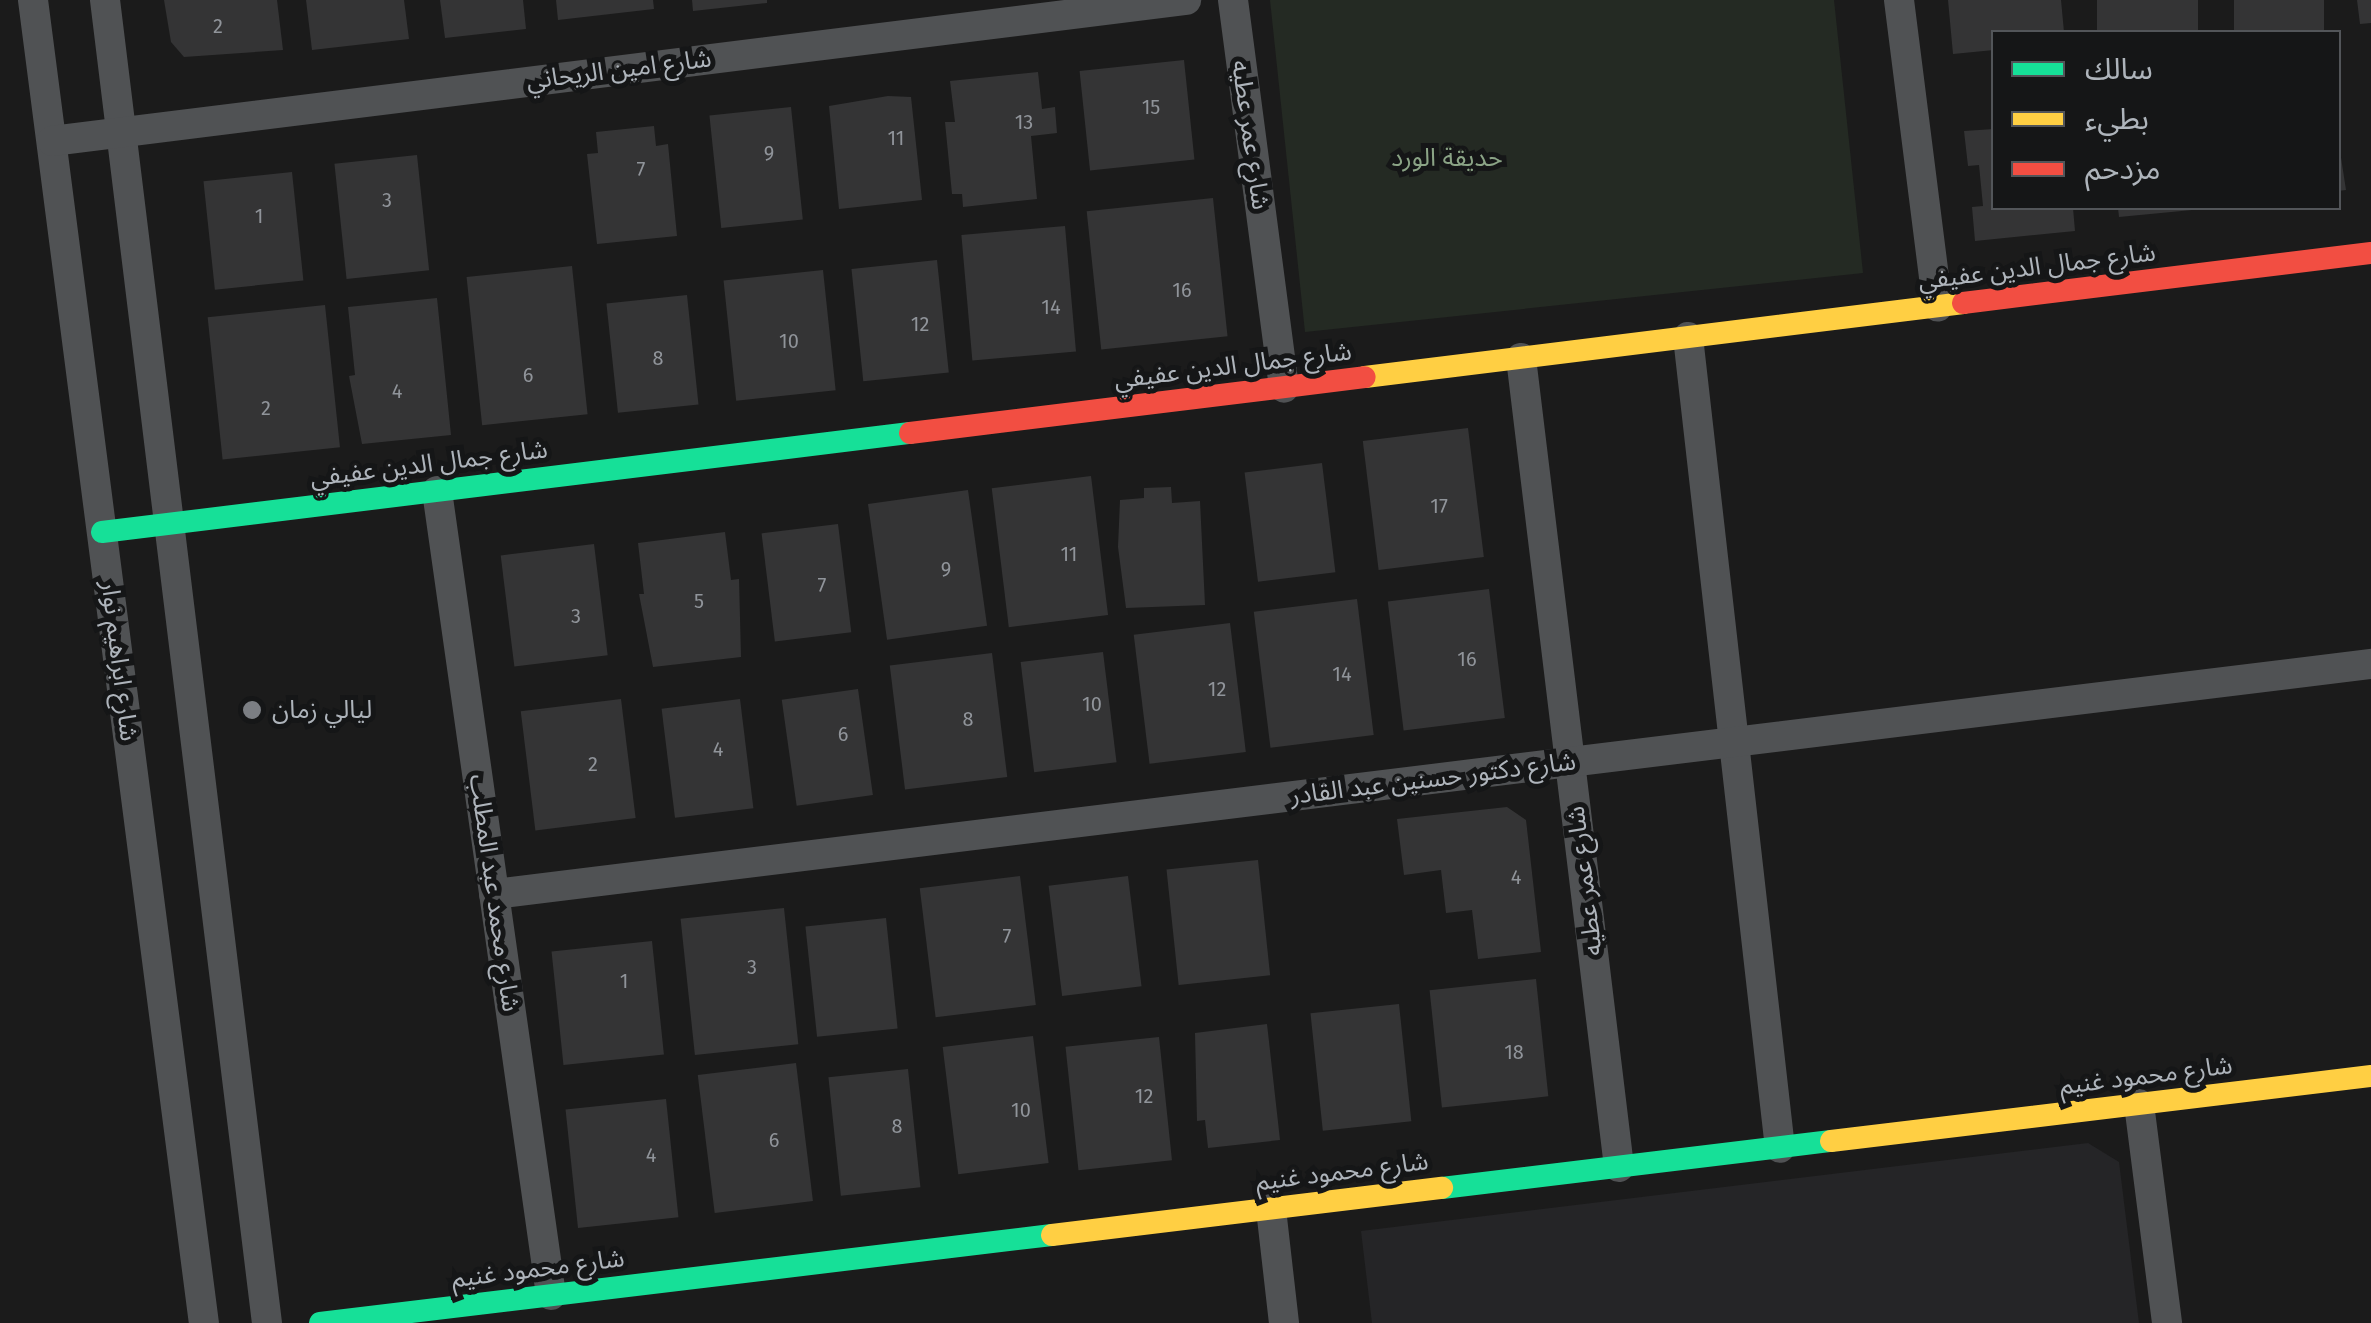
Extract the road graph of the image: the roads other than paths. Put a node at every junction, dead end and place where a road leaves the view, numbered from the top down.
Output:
1 (34, 0) edge
2 (105, 0) edge
3 (1186, 0) edge
4 (1232, 0) edge
5 (1899, 0) edge
6 (122, 132) junction
7 (52, 141) junction
8 (2371, 253) edge
9 (1938, 307) junction
10 (1688, 338) junction
11 (1521, 358) junction
12 (1284, 388) junction
13 (438, 491) junction
14 (170, 524) junction
15 (102, 532) junction
16 (2371, 664) edge
17 (1734, 742) junction
18 (1570, 762) junction
19 (494, 894) junction
20 (2371, 1076) edge
21 (2139, 1104) junction
22 (1780, 1148) junction
23 (1620, 1167) junction
24 (1270, 1208) junction
25 (551, 1295) junction
26 (204, 1323) edge
27 (267, 1323) edge
28 (320, 1323) edge
29 (1284, 1323) edge
30 (2168, 1323) edge

1 - 7 street, شارع ابراهيم نوار
2 - 6 street
3 - 6 street, شارع امين الريحاني
4 - 12 street, شارع عمر عطيه
5 - 9 street
6 - 7 street, شارع امين الريحاني
6 - 14 street
7 - 15 street, شارع ابراهيم نوار
8 - 9 street, شارع جمال الدين عفيفي
9 - 10 street, شارع جمال الدين عفيفي
10 - 11 street, شارع جمال الدين عفيفي
10 - 17 street
11 - 12 street, شارع جمال الدين عفيفي
11 - 18 street, شارع عمر عطيه
12 - 13 street, شارع جمال الدين عفيفي
13 - 14 street, شارع جمال الدين عفيفي
13 - 19 street, شارع محمد عبد المطلب
14 - 15 street, شارع جمال الدين عفيفي
14 - 27 street
15 - 26 street, شارع ابراهيم نوار
16 - 17 street, شارع دكتور حسنين عبد القادر
17 - 18 street, شارع دكتور حسنين عبد القادر
17 - 22 street
18 - 19 street, شارع دكتور حسنين عبد القادر
18 - 23 street, شارع عمر عطيه
19 - 25 street, شارع محمد عبد المطلب
20 - 21 street, شارع محمود غنيم
21 - 22 street, شارع محمود غنيم
21 - 30 street
22 - 23 street, شارع محمود غنيم
23 - 24 street, شارع محمود غنيم
24 - 25 street, شارع محمود غنيم
24 - 29 street
25 - 28 street, شارع محمود غنيم

